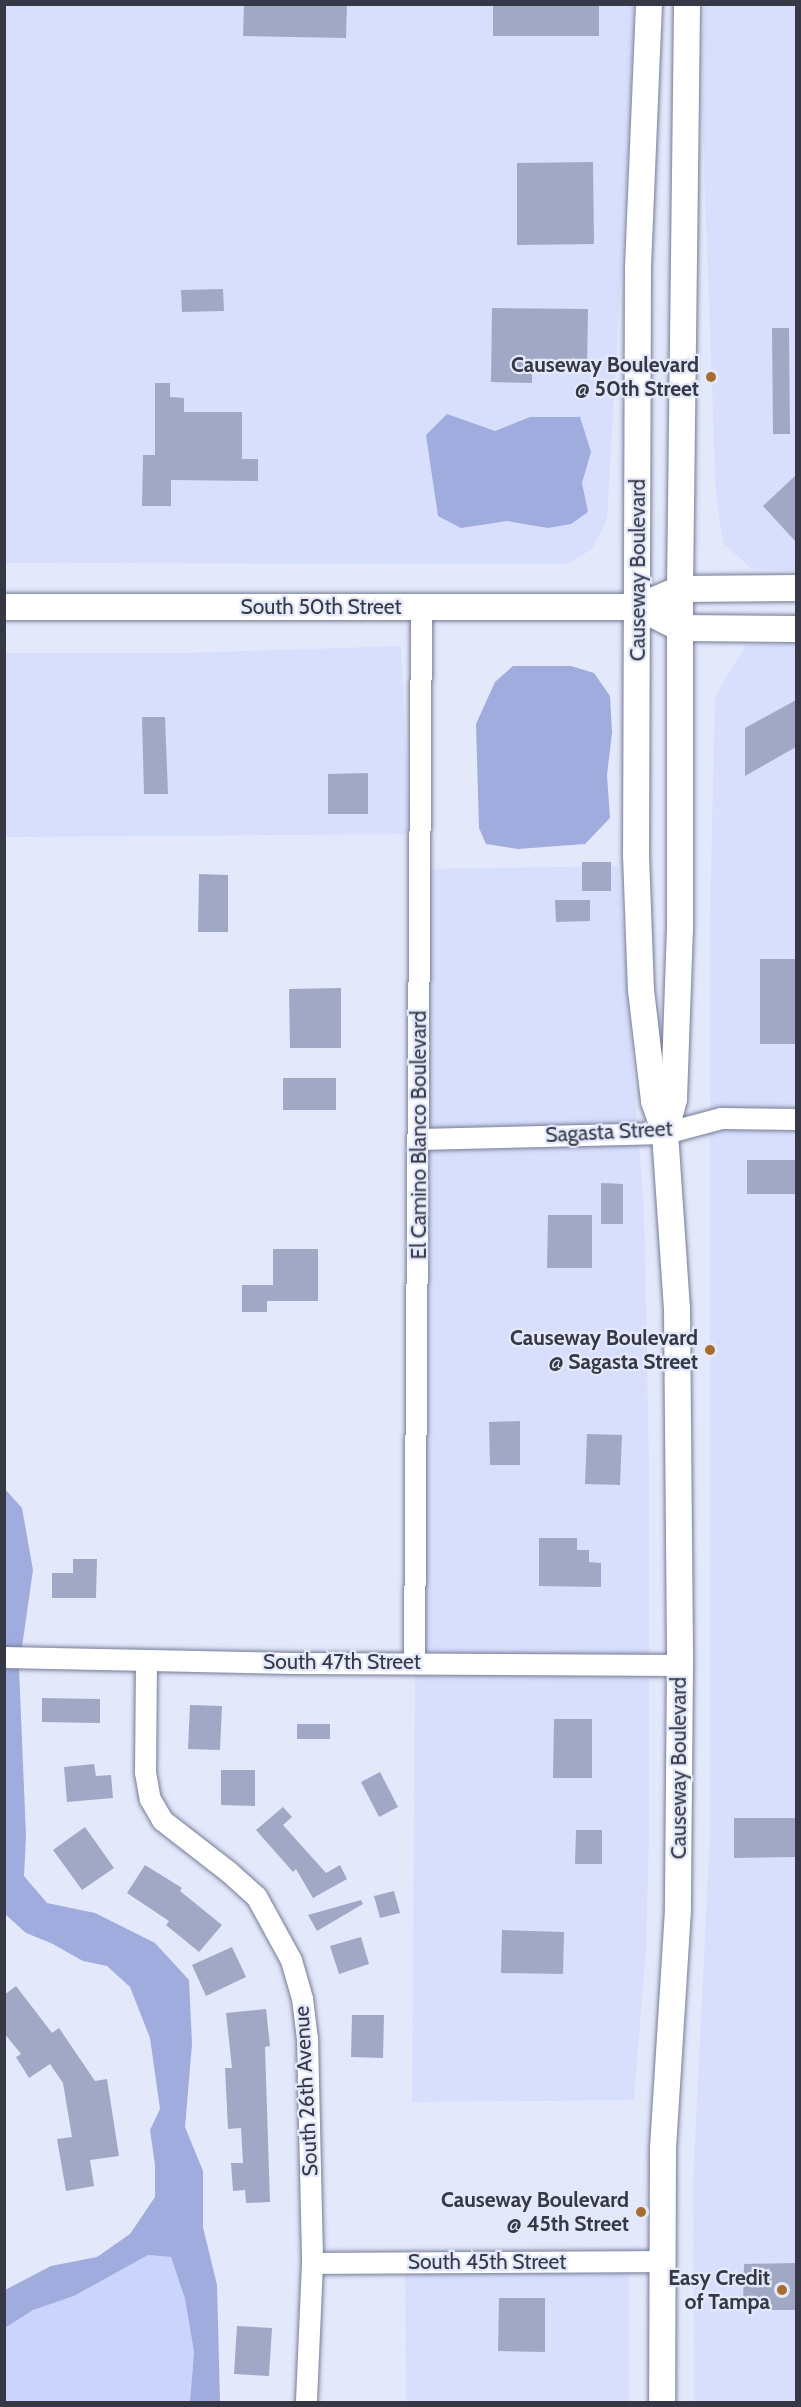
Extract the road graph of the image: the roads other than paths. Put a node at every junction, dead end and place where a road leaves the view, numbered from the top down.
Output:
1 (649, 4) edge
2 (687, 4) edge
3 (796, 588) edge
4 (680, 589) junction
5 (4, 607) edge
6 (421, 607) junction
7 (638, 607) junction
8 (680, 628) junction
9 (796, 629) edge
10 (796, 1119) edge
11 (665, 1133) junction
12 (419, 1140) junction
13 (4, 1657) edge
14 (146, 1660) junction
15 (414, 1663) junction
16 (680, 1665) junction
17 (662, 2261) junction
18 (312, 2263) junction
19 (306, 2403) edge
20 (662, 2403) edge

1 - 7 main road, Causeway Boulevard
2 - 4 main road, Causeway Boulevard
3 - 4 main road, South 50th Street
4 - 7 main road, South 50th Street
4 - 8 main road, Causeway Boulevard
5 - 6 main road, South 50th Street
6 - 7 main road, South 50th Street
6 - 12 street, El Camino Blanco Boulevard
7 - 8 main road, South 50th Street
7 - 11 main road, Causeway Boulevard
8 - 9 main road, South 50th Street
8 - 11 main road, Causeway Boulevard
10 - 11 street, Sagasta Street
11 - 12 street, Sagasta Street
11 - 16 main road, Causeway Boulevard
12 - 15 street, El Camino Blanco Boulevard
13 - 14 street, South 47th Street
14 - 15 street, South 47th Street
14 - 18 street, South 26th Avenue
15 - 16 street, South 47th Street
16 - 17 main road, Causeway Boulevard
17 - 18 street, South 45th Street
17 - 20 main road, Causeway Boulevard
18 - 19 street, South 26th Avenue

